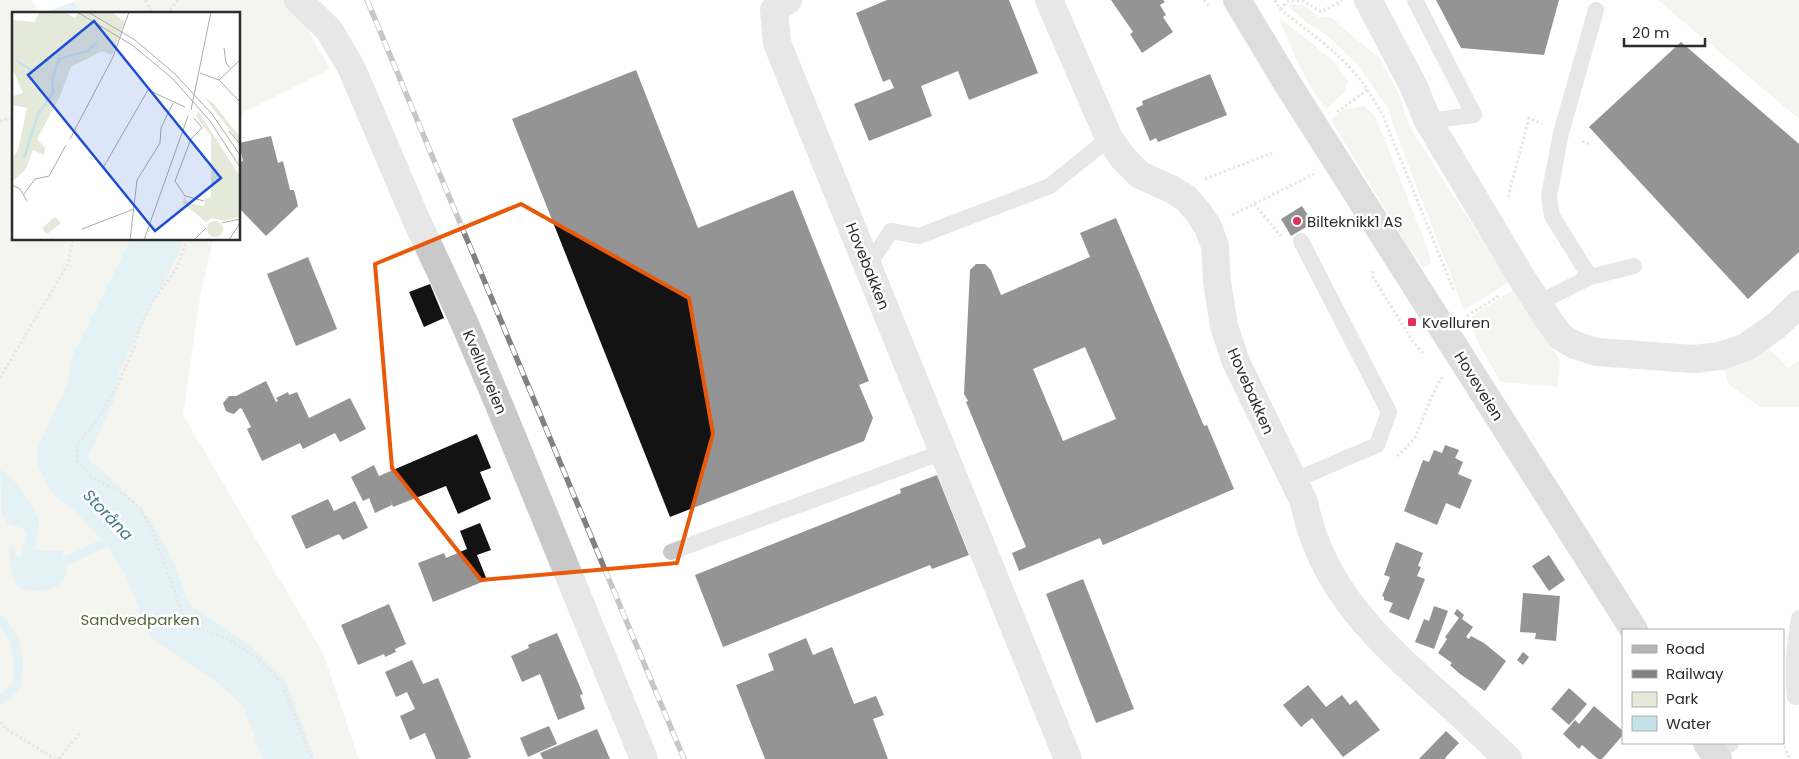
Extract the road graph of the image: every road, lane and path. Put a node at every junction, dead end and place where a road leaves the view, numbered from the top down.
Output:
1 (146, 0) edge
2 (178, 0) edge
3 (298, 0) edge
4 (1049, 0) edge
5 (1275, 0) edge
6 (1344, 0) edge
7 (1368, 0) edge
8 (1415, 0) edge
9 (776, 3) edge
10 (1237, 5) edge
11 (1280, 9) junction
12 (1596, 10) dead end
13 (151, 12) edge
14 (169, 12) edge
15 (1367, 90) junction
16 (1335, 113) dead end
17 (12, 118) edge
18 (1428, 121) junction
19 (0, 122) edge
20 (1561, 132) junction
21 (1109, 138) junction
22 (1590, 145) dead end
23 (1272, 153) dead end
24 (1315, 174) dead end
25 (1196, 183) dead end
26 (1254, 204) junction
27 (1510, 204) dead end
28 (1224, 219) dead end
29 (73, 240) edge
30 (187, 240) edge
31 (1301, 242) joint
32 (868, 266) junction
33 (1634, 266) dead end
34 (1590, 277) junction
35 (1523, 280) junction
36 (1457, 299) dead end
37 (1538, 302) junction
38 (1799, 304) edge
39 (1464, 317) dead end
40 (0, 378) edge
41 (943, 452) junction
42 (1293, 480) junction
43 (672, 552) dead end
44 (1799, 618) edge
45 (1633, 629) edge
46 (1792, 699) edge
47 (0, 722) edge
48 (82, 730) dead end
49 (1784, 743) edge
50 (57, 759) edge
51 (312, 759) edge
52 (644, 759) edge
53 (1068, 759) edge
54 (1508, 759) edge
55 (1789, 759) edge

1 - 13 path
2 - 14 path
3 - 52 street, Kvellurveien
4 - 21 street, Hovebakken
5 - 11 path
6 - 11 path
7 - 18 street
8 - 18 lane
9 - 32 street, Hovebakken
10 - 45 main road, Hoveveien
11 - 15 path
12 - 20 lane
15 - 16 path
15 - 36 path
17 - 19 path
18 - 35 street
20 - 22 path
20 - 27 path
20 - 34 lane
21 - 32 lane
21 - 42 street, Hovebakken
23 - 25 path
24 - 26 path
26 - 28 path
26 - 31 path
29 - 40 path
30 - 51 path
31 - 42 lane
32 - 41 street, Hovebakken
33 - 34 lane
34 - 37 lane
35 - 37 street
35 - 39 path
37 - 38 street
41 - 43 lane
41 - 53 street, Hovebakken
42 - 54 street, Hovebakken
44 - 46 lane
47 - 50 path
48 - 50 path
49 - 55 path

